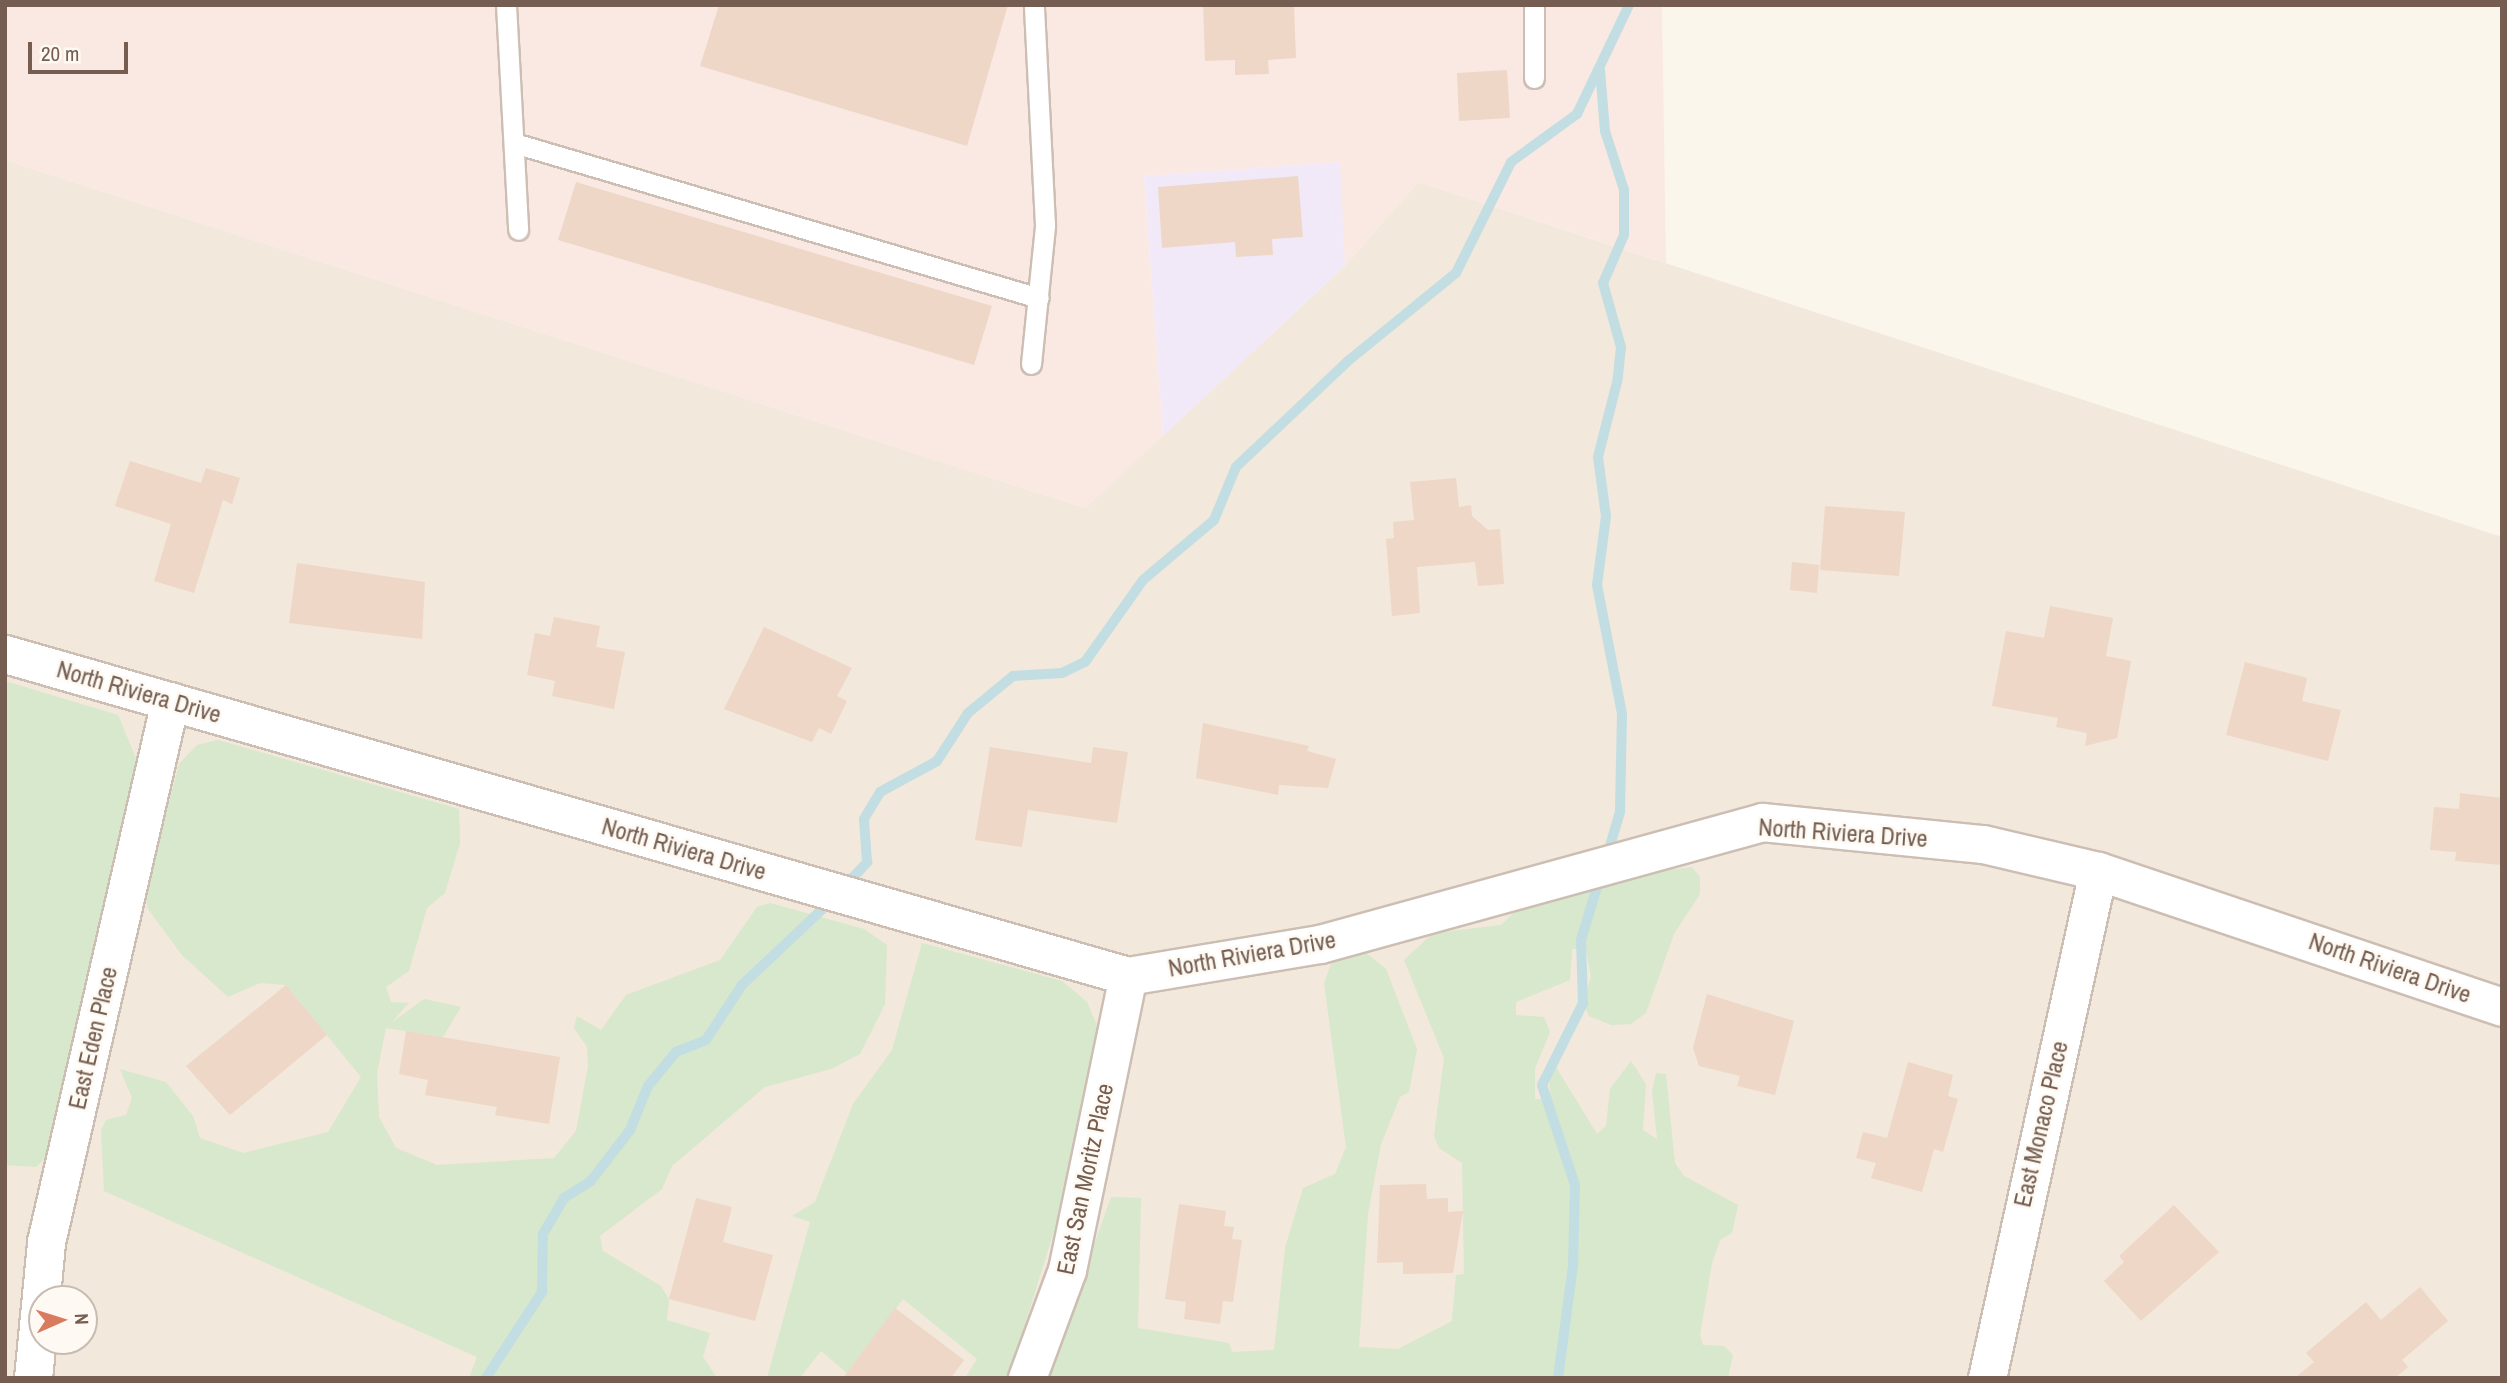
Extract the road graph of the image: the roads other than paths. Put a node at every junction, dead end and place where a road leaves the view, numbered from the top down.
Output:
1 (506, 5) edge
2 (1034, 5) edge
3 (1534, 5) edge
4 (1534, 78) dead end
5 (514, 143) junction
6 (518, 230) dead end
7 (1039, 298) junction
8 (1031, 365) dead end
9 (5, 654) edge
10 (170, 701) junction
11 (2098, 871) junction
12 (1128, 976) junction
13 (2502, 1007) edge
14 (33, 1378) edge
15 (1027, 1378) edge
16 (1987, 1378) edge

1 - 5 lane
2 - 7 lane
3 - 4 lane
5 - 6 lane
5 - 7 lane
7 - 8 lane
9 - 10 street, North Riviera Drive
10 - 12 street, North Riviera Drive
10 - 14 street, East Eden Place
11 - 12 street, North Riviera Drive
11 - 13 street, North Riviera Drive
11 - 16 street, East Monaco Place
12 - 15 street, East San Moritz Place

